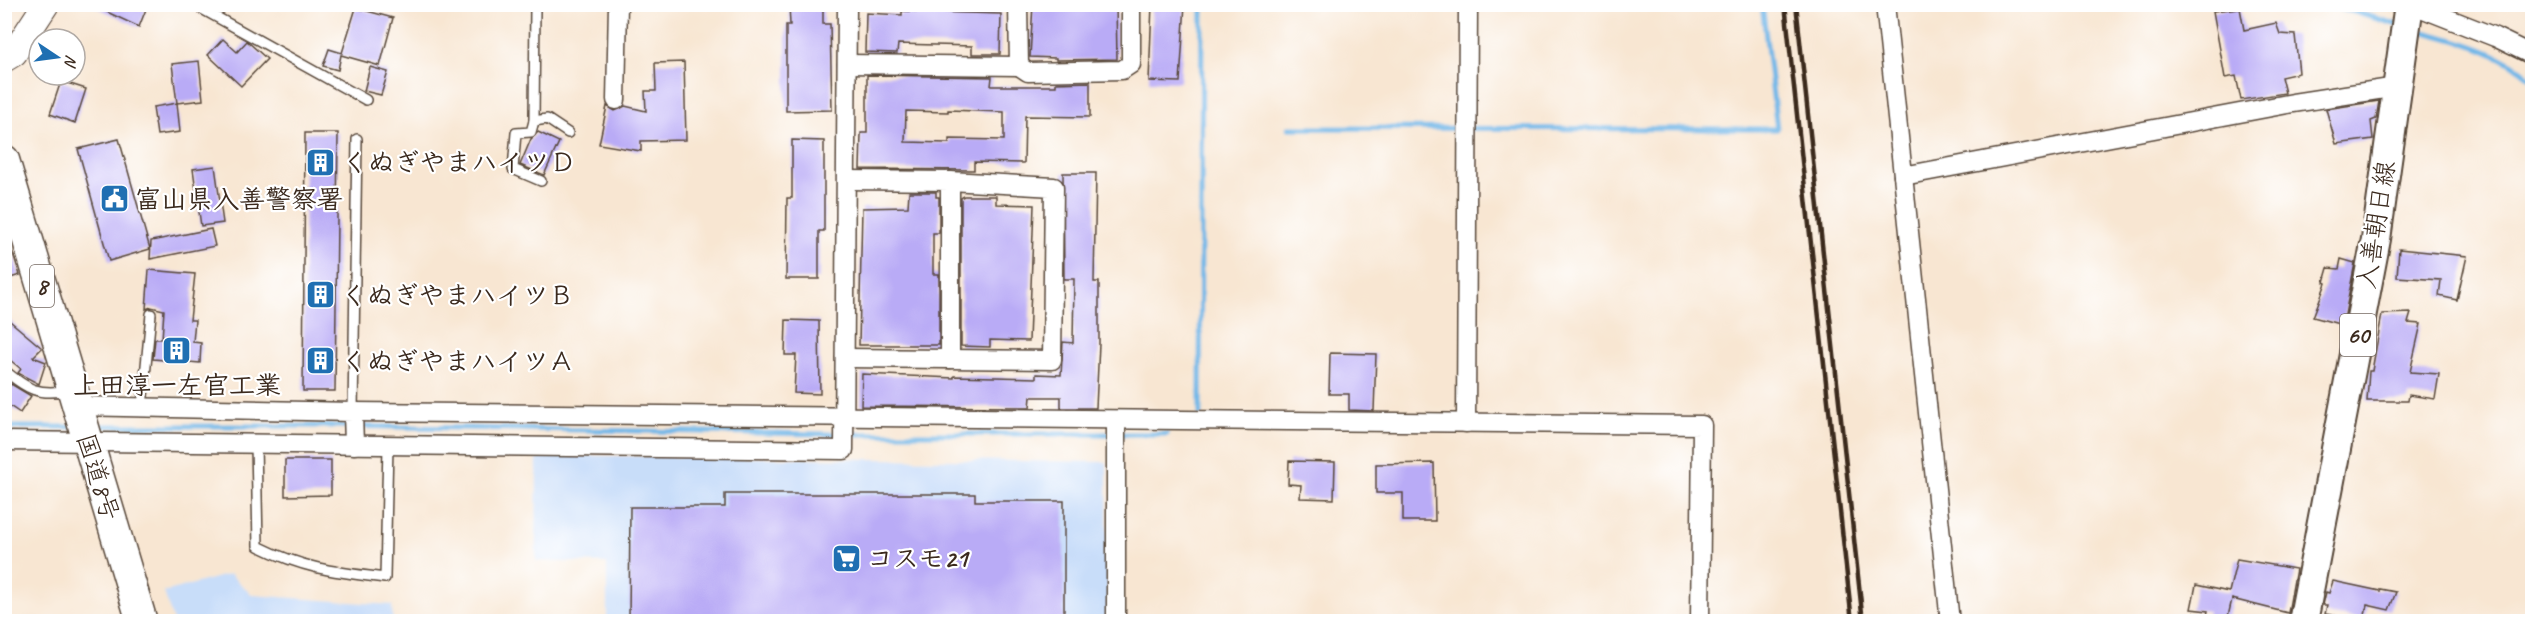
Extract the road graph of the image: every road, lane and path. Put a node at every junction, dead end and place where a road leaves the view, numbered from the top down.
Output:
1 (46, 4) edge
2 (193, 4) edge
3 (535, 4) edge
4 (618, 4) edge
5 (847, 4) edge
6 (1018, 4) edge
7 (1131, 4) edge
8 (1468, 4) edge
9 (1885, 4) edge
10 (2410, 4) edge
11 (2532, 55) edge
12 (4, 59) edge
13 (847, 64) junction
14 (1019, 66) junction
15 (2397, 87) junction
16 (366, 100) dead end
17 (616, 100) dead end
18 (534, 121) junction
19 (568, 133) dead end
20 (357, 139) dead end
21 (4, 160) edge
22 (1903, 176) junction
23 (847, 180) junction
24 (541, 181) dead end
25 (950, 181) junction
26 (151, 314) dead end
27 (845, 358) junction
28 (950, 359) junction
29 (4, 370) edge
30 (142, 407) junction
31 (353, 412) junction
32 (80, 417) junction
33 (845, 417) junction
34 (1116, 420) junction
35 (1466, 423) junction
36 (4, 441) edge
37 (256, 444) junction
38 (354, 446) junction
39 (388, 446) junction
40 (141, 621) edge
41 (1116, 621) edge
42 (1700, 621) edge
43 (1950, 621) edge
44 (2303, 621) edge

1 - 12 main road
2 - 16 lane
3 - 18 lane
4 - 17 street
5 - 13 street
6 - 14 street
7 - 14 street
8 - 35 street
9 - 22 street
10 - 11 street
10 - 15 main road, 入善朝日線 / 60
13 - 14 street
13 - 23 street
15 - 22 street
15 - 44 main road, 入善朝日線 / 60
18 - 19 lane
18 - 24 lane
20 - 31 lane
21 - 32 highway, 国道8号 / 8
22 - 43 street
23 - 25 street
23 - 27 street
25 - 28 street
25 - 28 street
26 - 30 lane
27 - 28 street
27 - 33 street
29 - 32 lane
30 - 31 street
30 - 32 street
31 - 33 street
31 - 38 street
32 - 36 street
32 - 37 street
32 - 40 highway, 国道8号 / 8
33 - 34 street
33 - 39 street
34 - 35 street
34 - 41 street
35 - 42 street
37 - 38 street
37 - 39 lane
38 - 39 street

